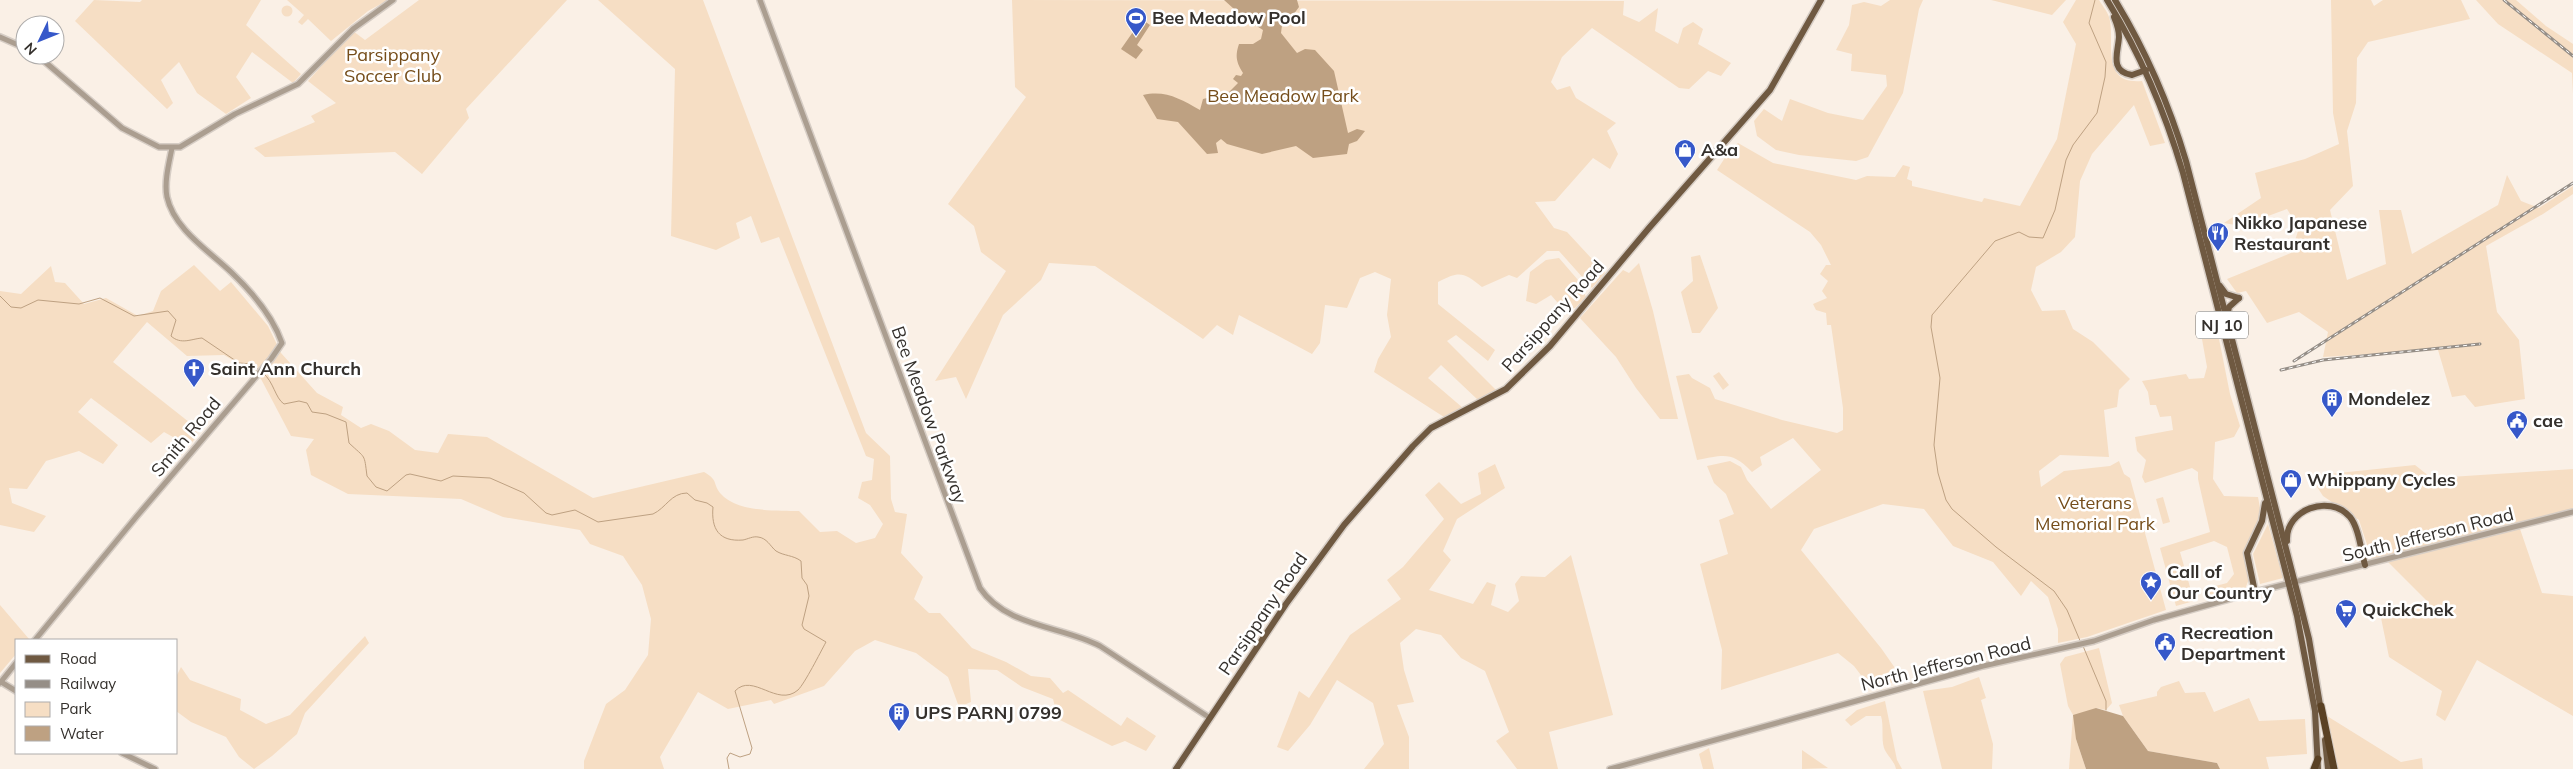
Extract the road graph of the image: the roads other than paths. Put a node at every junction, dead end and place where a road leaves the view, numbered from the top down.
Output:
1 (393, 0) edge
2 (760, 0) edge
3 (1821, 0) edge
4 (2110, 1) edge
5 (0, 37) edge
6 (15, 44) edge
7 (48, 65) edge
8 (2146, 70) junction
9 (172, 148) junction
10 (2216, 277) junction
11 (2226, 318) junction
12 (2264, 496) junction
13 (2573, 512) edge
14 (2365, 565) junction
15 (2292, 569) junction
16 (2292, 583) junction
17 (2255, 592) junction
18 (37, 639) edge
19 (15, 664) edge
20 (0, 683) edge
21 (15, 690) edge
22 (2321, 706) junction
23 (1210, 718) junction
24 (124, 754) edge
25 (2318, 759) junction
26 (154, 769) edge
27 (1176, 769) edge
28 (1610, 769) edge
29 (2314, 769) edge
30 (2318, 769) edge
31 (2328, 769) edge
32 (2334, 769) edge

1 - 9 street
2 - 23 street, Bee Meadow Parkway
3 - 23 main road, Parsippany Road
4 - 8 main road, NJ 10
4 - 8 main road
4 - 10 main road, NJ 10
5 - 6 street
7 - 9 street
8 - 12 main road, NJ 10
9 - 18 street, Smith Road
10 - 11 main road, NJ 10
10 - 11 main road
11 - 15 main road, NJ 10
12 - 16 main road, NJ 10
12 - 17 main road
13 - 14 street, South Jefferson Road
14 - 15 main road
14 - 16 street, South Jefferson Road
15 - 16 main road, NJ 10
16 - 17 street, North Jefferson Road
16 - 22 main road, NJ 10
16 - 25 main road, NJ 10
17 - 28 street, North Jefferson Road
19 - 20 street
20 - 21 street
22 - 31 main road, NJ 10
22 - 32 highway
23 - 27 main road, Parsippany Road
24 - 26 street
25 - 29 highway
25 - 30 main road, NJ 10

